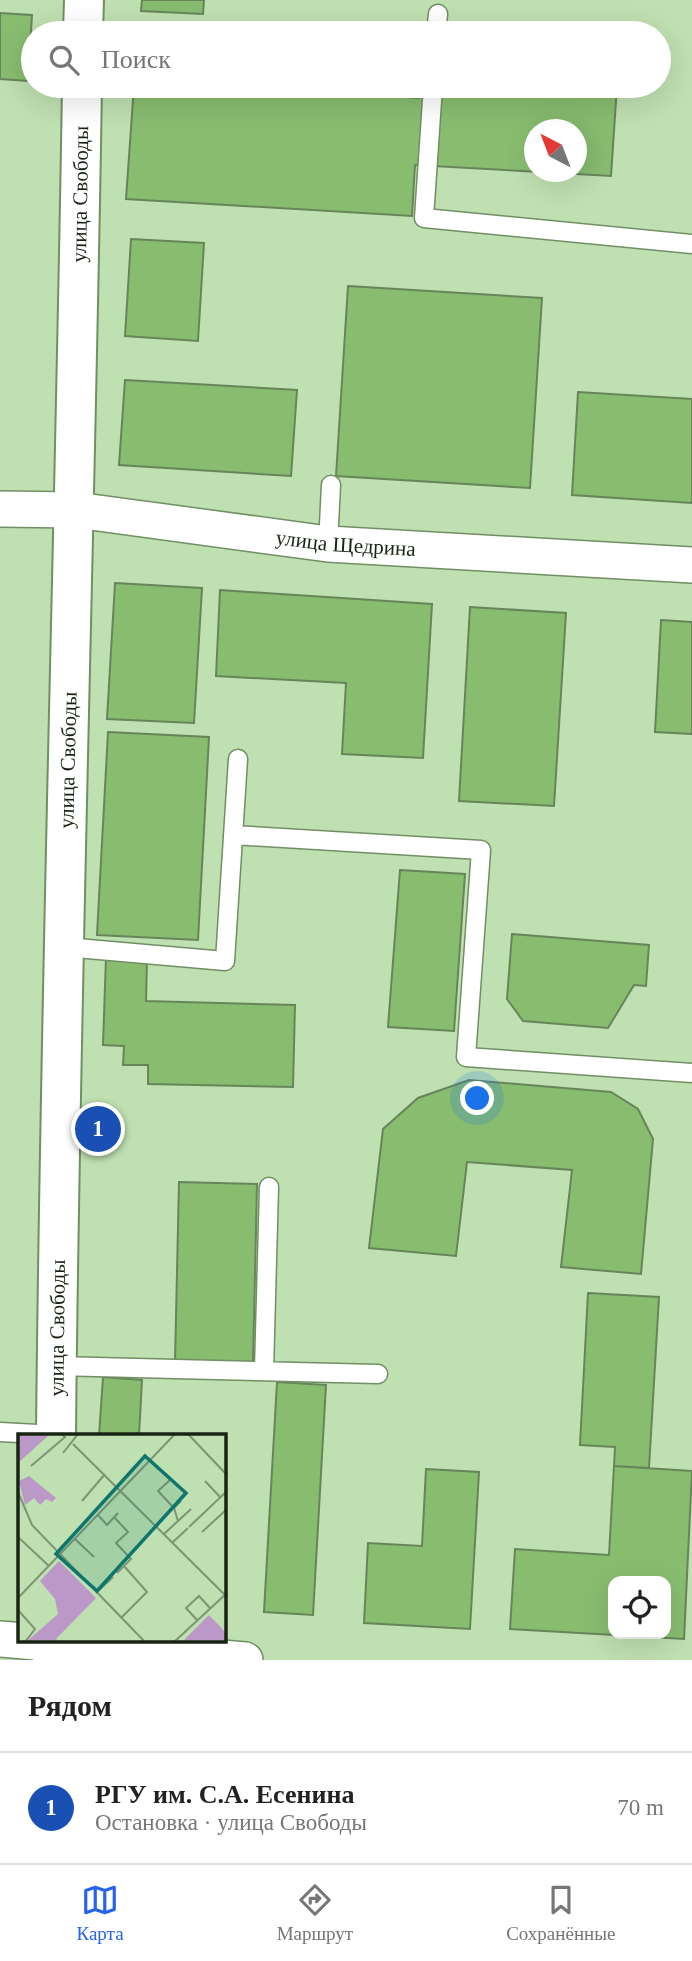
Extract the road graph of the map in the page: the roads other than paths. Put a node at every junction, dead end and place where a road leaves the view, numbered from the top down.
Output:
1 (84, 0) edge
2 (438, 14) dead end
3 (83, 21) edge
4 (437, 21) edge
5 (82, 98) edge
6 (432, 98) edge
7 (692, 244) edge
8 (331, 485) dead end
9 (0, 509) edge
10 (76, 510) junction
11 (328, 544) junction
12 (692, 565) edge
13 (237, 759) dead end
14 (233, 835) junction
15 (65, 947) junction
16 (692, 1073) edge
17 (269, 1187) dead end
18 (56, 1366) junction
19 (264, 1371) junction
20 (378, 1374) dead end
21 (0, 1432) edge
22 (37, 1434) edge
23 (55, 1434) edge
24 (0, 1639) edge
25 (18, 1642) edge
26 (24, 1643) edge
27 (53, 1648) edge
28 (245, 1660) edge

1 - 3 street
2 - 4 lane
5 - 10 street, улица Свободы
6 - 7 lane
8 - 11 lane
9 - 10 street, улица Щедрина
10 - 11 street, улица Щедрина
10 - 15 street, улица Свободы
11 - 12 street, улица Щедрина
13 - 14 lane
14 - 15 lane
14 - 16 lane
15 - 18 street, улица Свободы
17 - 19 lane
18 - 19 lane
18 - 23 street, улица Свободы
19 - 20 lane
21 - 22 lane
24 - 25 street
26 - 27 street
27 - 28 street

